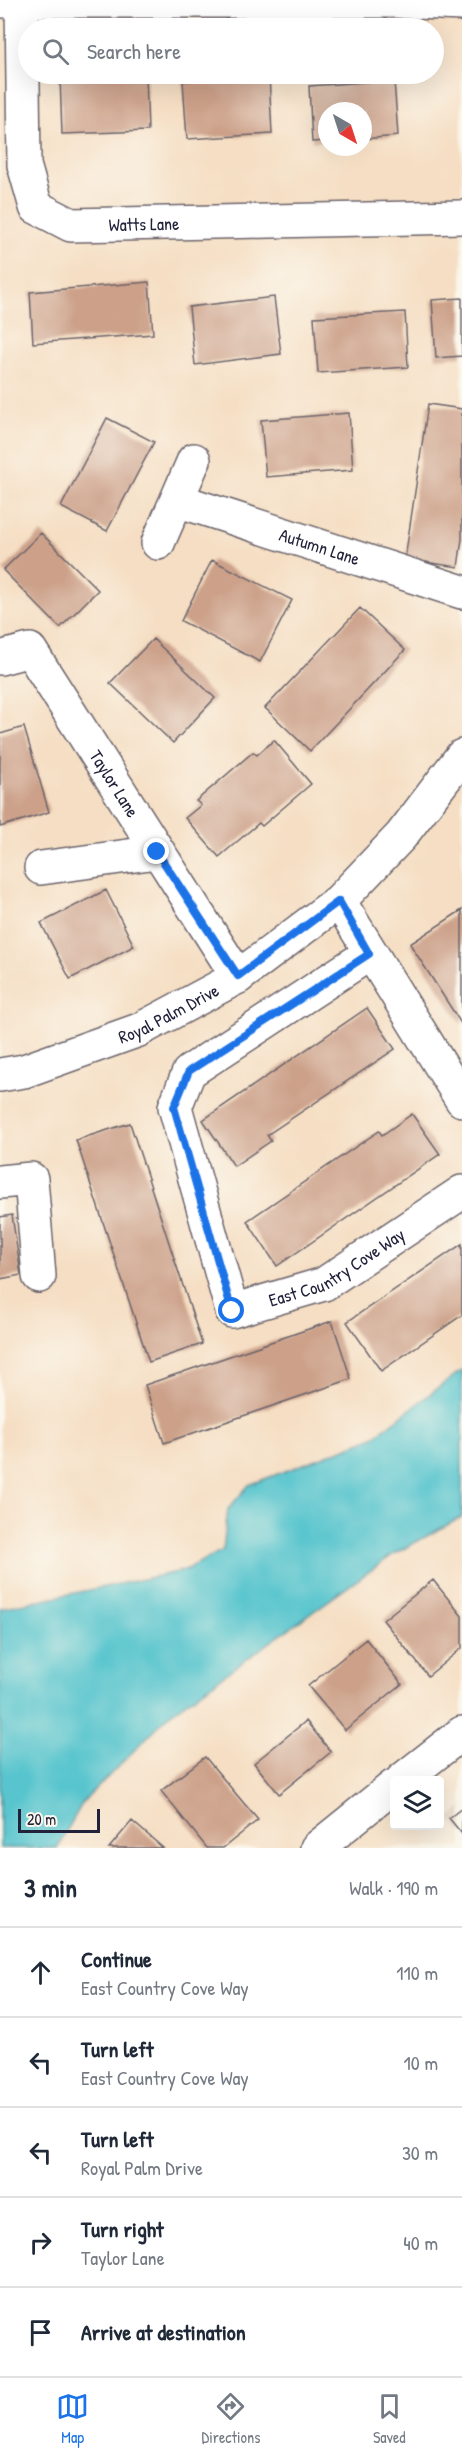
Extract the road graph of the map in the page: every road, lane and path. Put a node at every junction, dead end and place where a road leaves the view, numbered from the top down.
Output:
1 (0, 0) edge
2 (22, 1) edge
3 (462, 4) edge
4 (19, 18) edge
5 (18, 27) edge
6 (11, 72) edge
7 (462, 217) edge
8 (194, 460) dead end
9 (177, 500) junction
10 (158, 543) dead end
11 (462, 592) edge
12 (15, 654) edge
13 (462, 756) edge
14 (157, 852) junction
15 (41, 868) dead end
16 (339, 901) junction
17 (369, 954) junction
18 (238, 976) junction
19 (0, 1075) edge
20 (462, 1100) edge
21 (0, 1182) edge
22 (462, 1192) edge
23 (39, 1276) dead end
24 (462, 1732) edge
25 (407, 1776) edge
26 (390, 1789) edge
27 (317, 1848) edge

1 - 2 street
2 - 3 street
2 - 4 street, Watts Lane
5 - 6 street, Watts Lane
6 - 7 street, Watts Lane
8 - 9 street
9 - 10 street
9 - 11 street, Autumn Lane
12 - 14 street, Taylor Lane
13 - 16 street, Royal Palm Drive
14 - 15 street
14 - 18 street, Taylor Lane
16 - 17 street
16 - 18 street, Royal Palm Drive
17 - 20 street
17 - 22 street, East Country Cove Way
18 - 19 street, Royal Palm Drive
21 - 23 street
24 - 25 street
26 - 27 street

